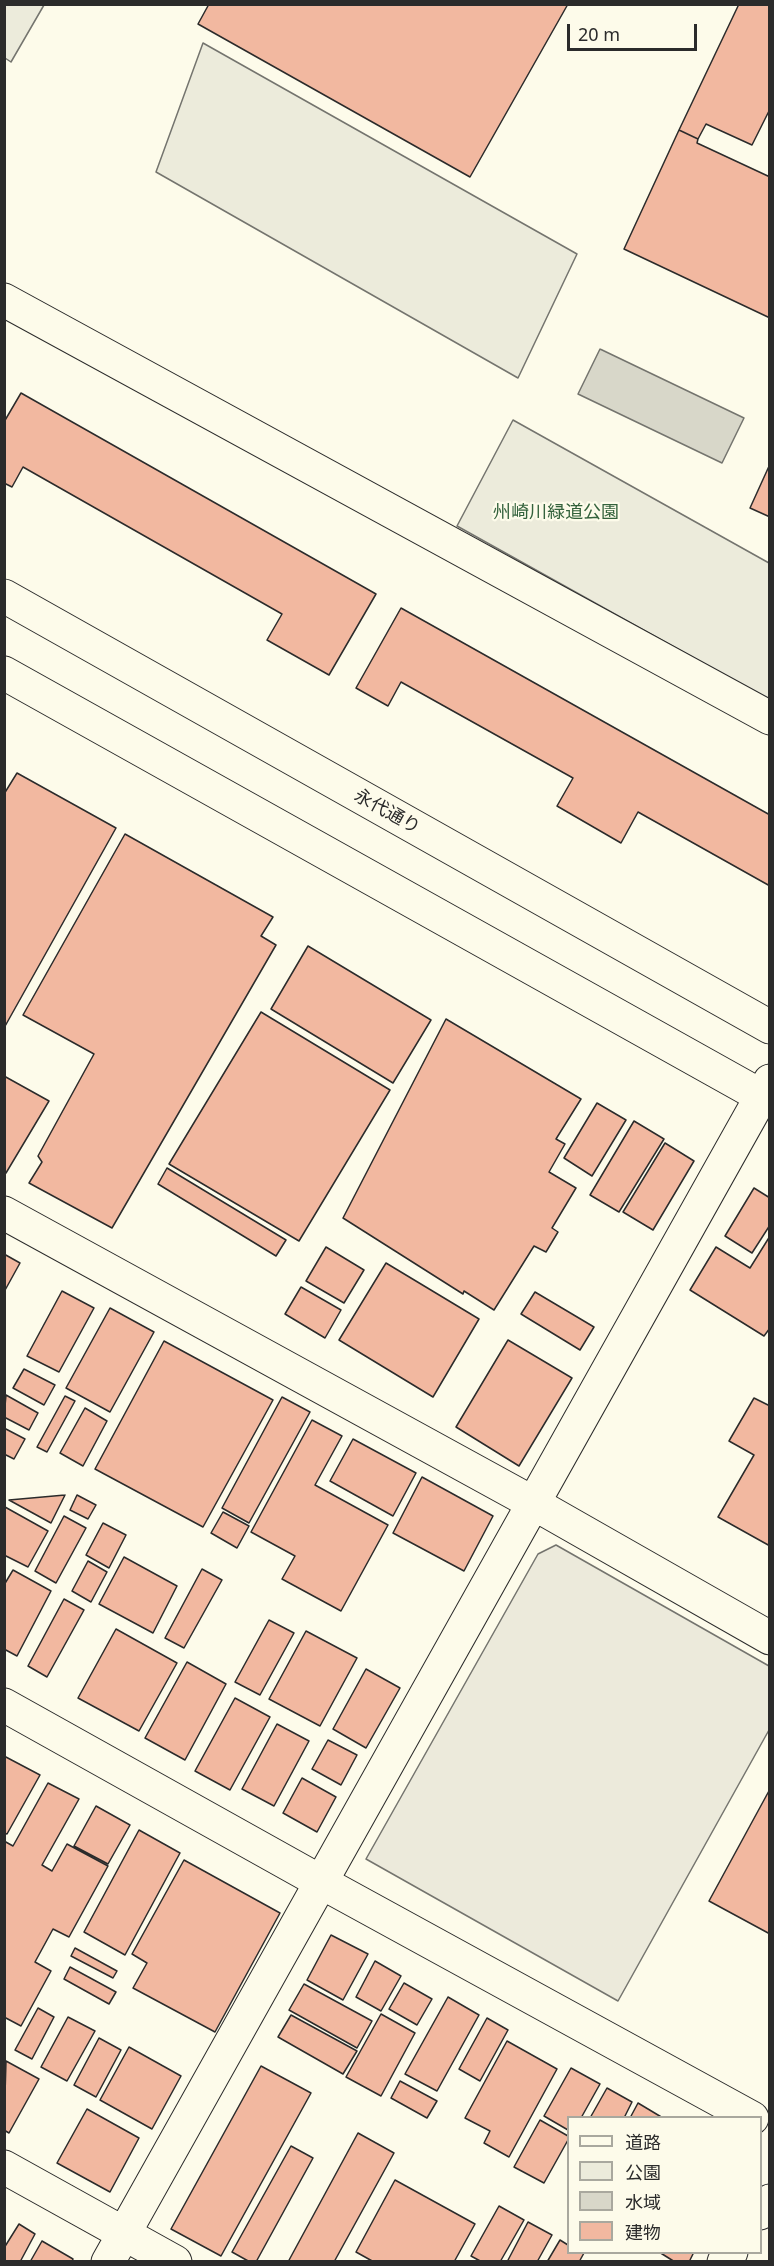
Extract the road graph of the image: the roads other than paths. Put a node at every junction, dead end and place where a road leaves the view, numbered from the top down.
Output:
1 (6, 303) edge
2 (4, 596) edge
3 (4, 673) edge
4 (770, 718) edge
5 (770, 1027) edge
6 (767, 1092) edge
7 (4, 1213) edge
8 (533, 1503) junction
9 (770, 1638) edge
10 (4, 1705) edge
11 (321, 1882) junction
12 (748, 2116) edge
13 (4, 2167) edge
14 (124, 2233) junction
15 (108, 2262) edge
16 (175, 2262) edge

1 - 4 street
2 - 5 street, 永代通り
3 - 6 street
6 - 8 street
7 - 8 street
8 - 9 street
8 - 11 street
10 - 11 street
11 - 12 street
11 - 14 street
13 - 14 street
14 - 15 street
14 - 16 street

